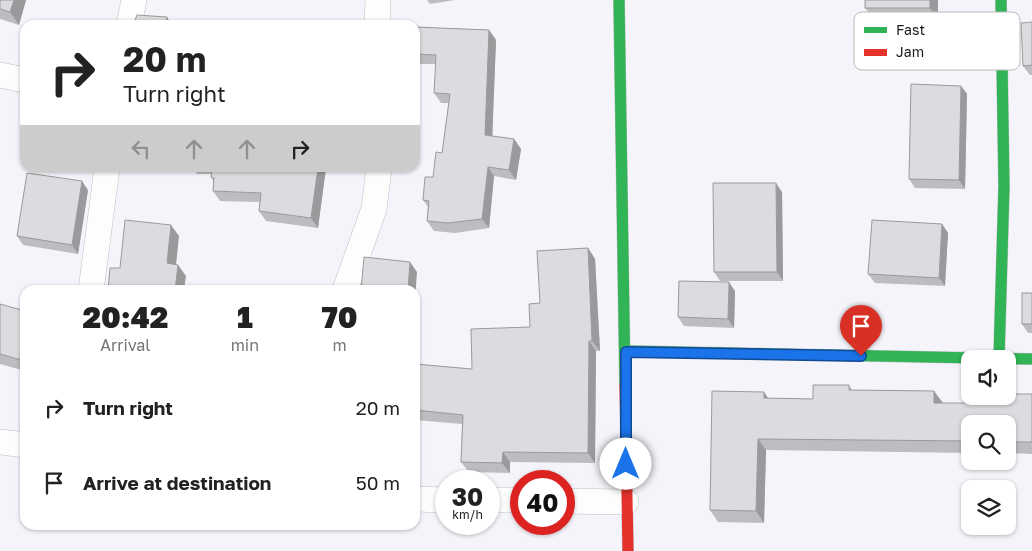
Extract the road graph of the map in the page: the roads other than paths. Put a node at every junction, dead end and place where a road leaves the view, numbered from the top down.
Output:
1 (134, 0) edge
2 (378, 0) edge
3 (619, 0) edge
4 (130, 20) edge
5 (377, 20) edge
6 (1002, 70) edge
7 (0, 75) edge
8 (20, 79) edge
9 (106, 172) edge
10 (378, 172) edge
11 (92, 285) edge
12 (347, 285) edge
13 (999, 350) edge
14 (626, 352) junction
15 (961, 357) edge
16 (1016, 359) edge
17 (1032, 359) edge
18 (0, 442) edge
19 (20, 445) edge
20 (420, 499) edge
21 (435, 500) edge
22 (575, 501) edge
23 (626, 502) junction
24 (628, 551) edge

1 - 4 street
2 - 5 street
3 - 14 street
6 - 13 street
7 - 8 street
9 - 11 street
10 - 12 street
14 - 15 street
14 - 23 street
16 - 17 street
18 - 19 street
20 - 21 street
22 - 23 street
23 - 24 street

